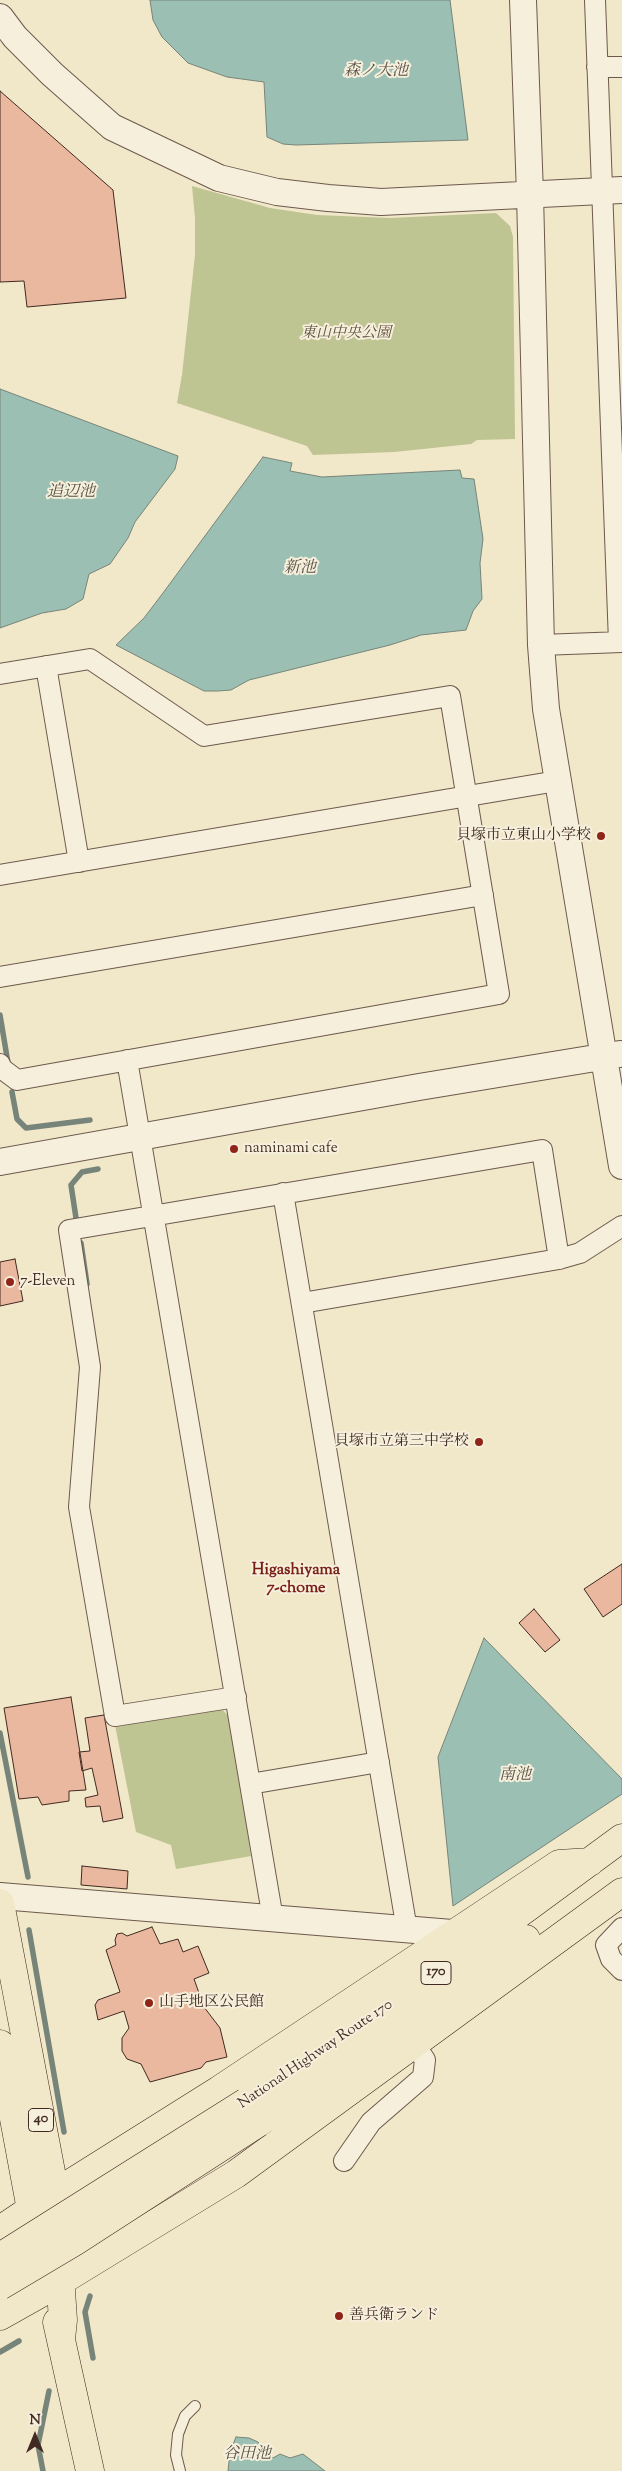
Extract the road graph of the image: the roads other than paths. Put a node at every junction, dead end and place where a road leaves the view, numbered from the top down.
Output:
1 (523, 0) edge
2 (595, 0) edge
3 (0, 17) edge
4 (597, 67) junction
5 (622, 67) edge
6 (611, 190) edge
7 (530, 194) junction
8 (614, 311) edge
9 (616, 424) edge
10 (618, 528) edge
11 (620, 642) edge
12 (540, 644) junction
13 (46, 666) junction
14 (0, 674) edge
15 (557, 781) junction
16 (467, 796) junction
17 (79, 862) junction
18 (0, 875) edge
19 (483, 895) junction
20 (0, 977) edge
21 (613, 1055) edge
22 (127, 1060) junction
23 (0, 1064) edge
24 (140, 1137) junction
25 (0, 1162) edge
26 (622, 1166) edge
27 (283, 1194) junction
28 (154, 1215) junction
29 (622, 1226) edge
30 (560, 1258) junction
31 (302, 1303) junction
32 (236, 1697) junction
33 (379, 1762) junction
34 (250, 1784) junction
35 (622, 1838) edge
36 (590, 1862) junction
37 (622, 1872) edge
38 (622, 1892) edge
39 (0, 1896) edge
40 (0, 1902) edge
41 (273, 1919) junction
42 (622, 1928) edge
43 (407, 1930) junction
44 (452, 1933) junction
45 (622, 1970) edge
46 (414, 2043) junction
47 (0, 2044) edge
48 (252, 2113) junction
49 (344, 2161) dead end
50 (55, 2193) junction
51 (30, 2211) junction
52 (0, 2230) edge
53 (0, 2257) edge
54 (54, 2285) junction
55 (6, 2303) edge
56 (0, 2327) edge
57 (195, 2406) dead end
58 (90, 2471) edge
59 (180, 2471) edge

1 - 7 street
2 - 4 street
3 - 7 street
4 - 5 street
4 - 6 street
6 - 7 street
6 - 8 street
7 - 12 street
8 - 9 street
9 - 10 street
10 - 11 street
11 - 12 street
12 - 15 street
13 - 14 street
13 - 16 street
13 - 17 street
15 - 16 street
15 - 21 street
16 - 17 street
16 - 19 street
17 - 18 street
19 - 20 street
19 - 22 street
21 - 24 street
21 - 26 street
22 - 23 street
22 - 24 street
24 - 25 street
24 - 28 street
27 - 28 street
27 - 30 street
27 - 31 street
28 - 32 street
28 - 32 street
29 - 30 street
30 - 31 street
31 - 33 street
32 - 34 street
33 - 34 street
33 - 43 street
34 - 41 street
35 - 36 main road, National Highway Route 170 / 170
36 - 44 main road
36 - 48 main road, National Highway Route 170 / 170
37 - 48 main road, National Highway Route 170 / 170
38 - 46 main road
39 - 41 street
40 - 50 main road, 40
41 - 43 street
42 - 45 street
43 - 44 street
44 - 50 main road
46 - 49 street
46 - 54 main road
47 - 51 main road, 40
48 - 53 main road, National Highway Route 170 / 170, bridge
48 - 55 main road, National Highway Route 170 / 170, bridge
50 - 51 main road
50 - 54 main road, 40
51 - 52 main road
51 - 54 main road, 40
54 - 55 main road
54 - 58 main road, 40
55 - 56 street
57 - 59 lane

